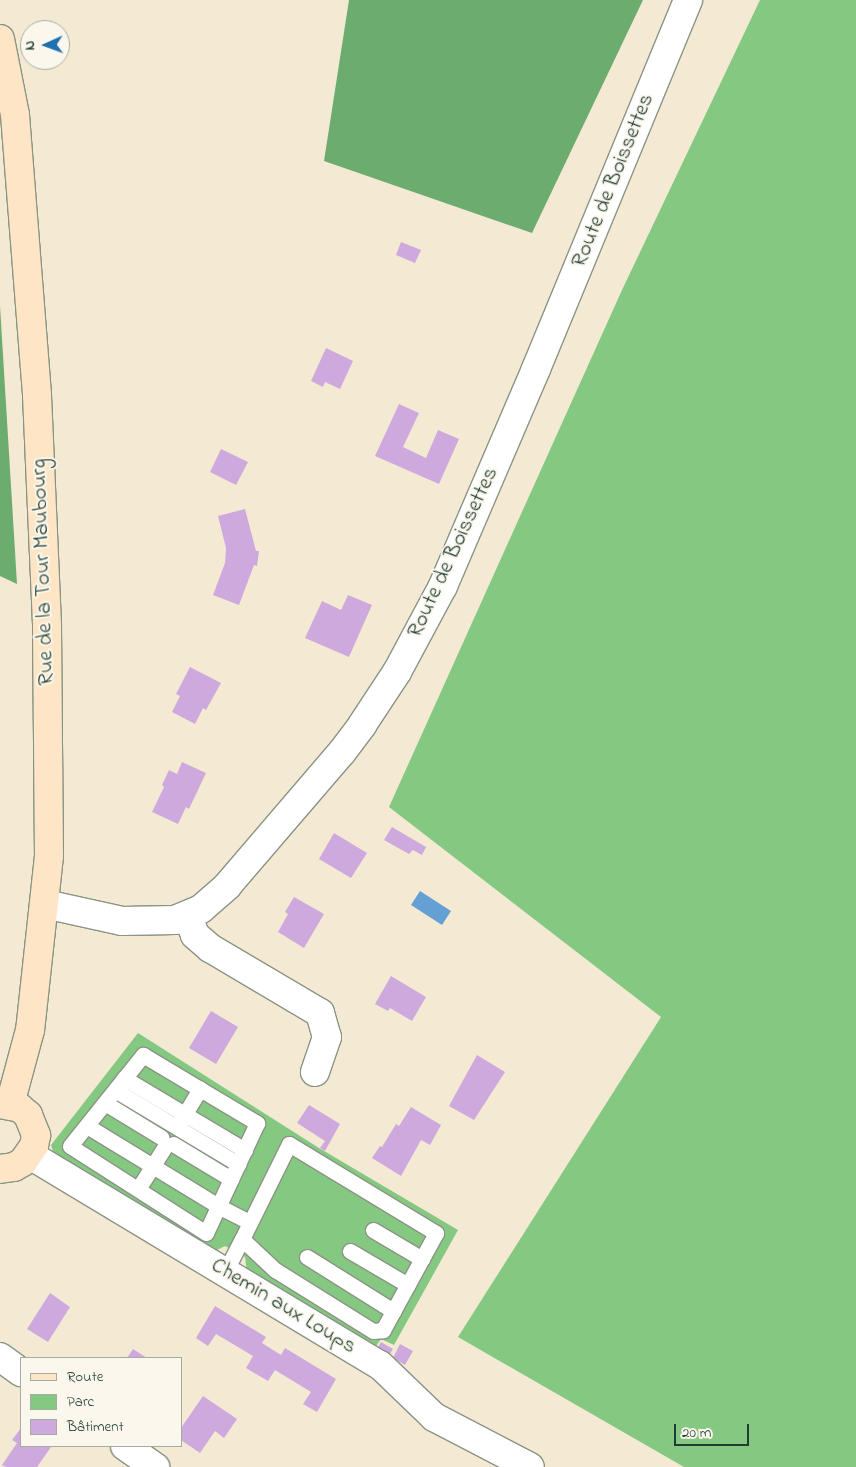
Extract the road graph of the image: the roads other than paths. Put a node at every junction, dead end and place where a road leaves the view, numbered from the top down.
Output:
1 (688, 0) edge
2 (0, 39) edge
3 (45, 904) junction
4 (191, 926) junction
5 (315, 1072) dead end
6 (124, 1078) junction
7 (200, 1089) junction
8 (115, 1090) junction
9 (105, 1103) junction
10 (5, 1104) edge
11 (87, 1126) junction
12 (172, 1134) junction
13 (245, 1150) junction
14 (30, 1155) junction
15 (238, 1164) junction
16 (153, 1166) junction
17 (0, 1175) edge
18 (231, 1179) junction
19 (138, 1190) junction
20 (218, 1206) junction
21 (250, 1222) junction
22 (373, 1230) dead end
23 (242, 1239) junction
24 (350, 1251) dead end
25 (308, 1257) dead end
26 (422, 1259) junction
27 (225, 1272) junction
28 (408, 1285) junction
29 (393, 1311) junction
30 (0, 1357) edge
31 (20, 1371) edge
32 (126, 1447) edge
33 (155, 1467) edge
34 (530, 1467) edge

1 - 4 street, Route de Boissettes
2 - 3 main road, Rue de la Tour Maubourg
3 - 4 street, Route de Boissettes
3 - 10 main road, Rue de la Tour Maubourg
4 - 5 street
6 - 7 lane
6 - 8 lane
6 - 12 lane
7 - 12 lane
7 - 13 lane
8 - 9 lane
8 - 12 lane
9 - 11 lane
9 - 12 lane
10 - 14 main road
11 - 16 lane
11 - 19 lane
12 - 13 lane
12 - 15 lane
12 - 16 lane
12 - 18 lane
13 - 15 lane
14 - 17 main road
14 - 27 street, Chemin aux Loups
15 - 18 lane
16 - 19 lane
16 - 20 lane
18 - 20 lane
19 - 20 lane
20 - 21 lane
21 - 23 lane
21 - 26 lane
22 - 26 lane
23 - 27 lane
23 - 29 lane
24 - 28 lane
25 - 29 lane
26 - 28 lane
27 - 34 street, Chemin aux Loups
28 - 29 lane
30 - 31 street
32 - 33 street

